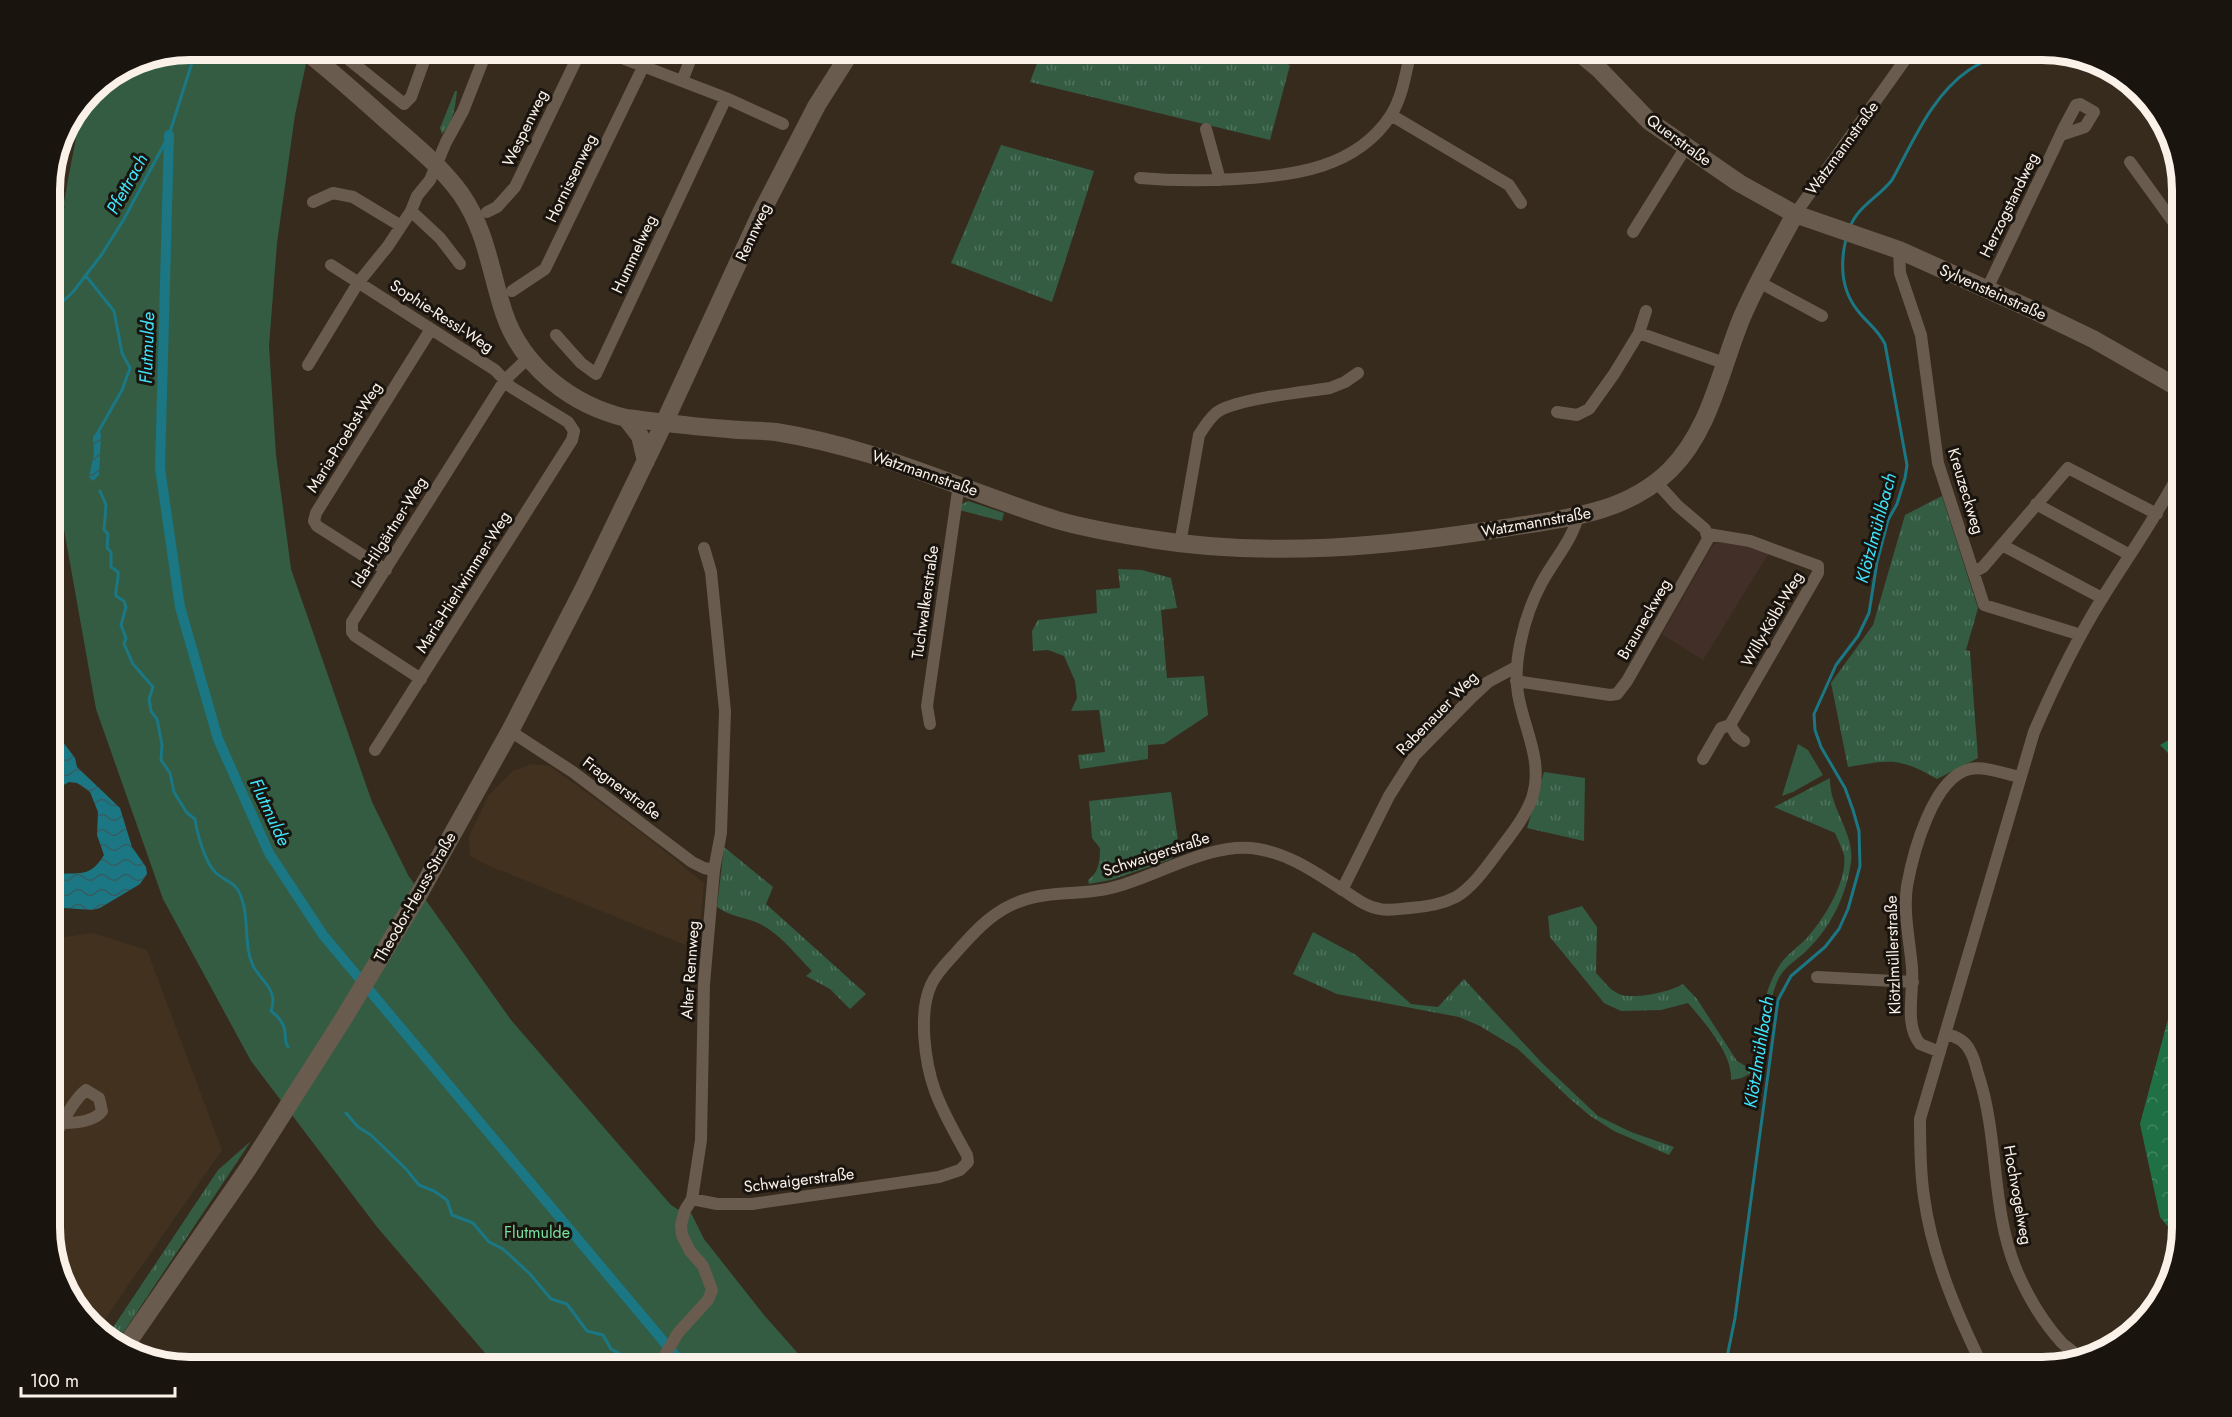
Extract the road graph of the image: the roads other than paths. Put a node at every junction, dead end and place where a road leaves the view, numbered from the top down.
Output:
1 (317, 60) edge
2 (349, 60) edge
3 (424, 60) edge
4 (483, 60) edge
5 (576, 60) edge
6 (630, 60) edge
7 (690, 60) edge
8 (846, 60) edge
9 (1409, 60) edge
10 (1588, 60) edge
11 (1905, 60) edge
12 (644, 65) junction
13 (682, 81) junction
14 (726, 98) junction
15 (1391, 115) junction
16 (783, 124) dead end
17 (1206, 129) dead end
18 (2061, 135) dead end
19 (1686, 147) junction
20 (2130, 162) dead end
21 (438, 165) junction
22 (1140, 178) dead end
23 (1220, 180) junction
24 (313, 202) dead end
25 (1521, 203) dead end
26 (411, 211) junction
27 (487, 212) dead end
28 (1795, 214) junction
29 (2172, 220) edge
30 (401, 226) junction
31 (1633, 232) dead end
32 (1899, 250) junction
33 (460, 264) dead end
34 (331, 265) dead end
35 (1759, 282) junction
36 (358, 283) junction
37 (1987, 289) junction
38 (512, 291) dead end
39 (1646, 310) dead end
40 (1822, 316) dead end
41 (431, 329) junction
42 (1639, 333) junction
43 (556, 335) dead end
44 (528, 358) junction
45 (1724, 363) junction
46 (308, 365) dead end
47 (1358, 373) dead end
48 (505, 380) junction
49 (2172, 384) edge
50 (680, 388) junction
51 (1557, 412) dead end
52 (626, 418) junction
53 (665, 421) junction
54 (696, 425) junction
55 (574, 431) joint
56 (646, 461) junction
57 (1656, 482) junction
58 (959, 484) junction
59 (2172, 493) edge
60 (2036, 504) junction
61 (2157, 514) junction
62 (1578, 517) junction
63 (1708, 534) junction
64 (1180, 544) junction
65 (2002, 545) junction
66 (704, 548) dead end
67 (2130, 555) junction
68 (386, 570) junction
69 (1974, 572) junction
70 (2103, 598) junction
71 (2081, 635) junction
72 (1516, 667) junction
73 (421, 679) junction
74 (1516, 681) junction
75 (930, 724) dead end
76 (1730, 725) junction
77 (510, 731) junction
78 (1744, 741) dead end
79 (375, 750) dead end
80 (1703, 759) dead end
81 (2020, 777) junction
82 (714, 870) junction
83 (1342, 890) junction
84 (1817, 977) dead end
85 (1913, 982) junction
86 (1945, 1034) junction
87 (1940, 1052) junction
88 (63, 1123) dead end
89 (60, 1128) edge
90 (692, 1199) junction
91 (128, 1342) edge
92 (2074, 1353) edge
93 (664, 1357) edge
94 (1978, 1357) edge

1 - 21 main road, Watzmannstraße
2 - 3 street
4 - 21 street
5 - 27 street, Wespenweg
6 - 12 street
7 - 13 street
8 - 50 main road, Rennweg
9 - 15 street
10 - 19 main road, Querstraße
11 - 28 street, Watzmannstraße
12 - 13 street
12 - 38 street, Hornissenweg
13 - 14 street
14 - 16 street
14 - 43 street, Hummelweg
15 - 23 street
15 - 25 street
17 - 23 street
18 - 37 street, Herzogstandweg
19 - 28 main road, Querstraße
19 - 31 street
20 - 29 street
21 - 26 street
21 - 44 main road, Watzmannstraße
22 - 23 street
24 - 30 street
26 - 30 street
26 - 33 street
28 - 32 main road, Sylvensteinstraße
28 - 35 main road, Watzmannstraße
30 - 36 street
32 - 37 main road, Sylvensteinstraße
32 - 69 street, Kreuzeckweg
34 - 36 street, Sophie-Ressl-Weg
35 - 40 street
35 - 45 main road, Watzmannstraße
36 - 41 street, Sophie-Ressl-Weg
36 - 46 street
37 - 49 main road, Sylvensteinstraße
39 - 42 street
41 - 48 street, Sophie-Ressl-Weg
41 - 68 street, Maria-Proebst-Weg
42 - 45 street
42 - 51 street
44 - 48 street
44 - 52 main road, Watzmannstraße
45 - 57 main road, Watzmannstraße
47 - 64 street
48 - 55 street, Sophie-Ressl-Weg
48 - 68 street, Ida-Hilgärtner-Weg
50 - 53 main road, Rennweg
50 - 54 main road
52 - 53 main road, Watzmannstraße
52 - 56 main road
53 - 54 main road, Watzmannstraße
53 - 56 main road, Theodor-Heuss-Straße
54 - 58 main road, Watzmannstraße
55 - 73 street, Maria-Hierlwimmer-Weg
56 - 77 main road, Theodor-Heuss-Straße
57 - 62 main road, Watzmannstraße
57 - 63 street
58 - 64 main road, Watzmannstraße
58 - 75 street, Tuchwalkerstraße
59 - 61 street
60 - 61 street
60 - 65 street
60 - 67 street
61 - 67 street
62 - 64 main road, Watzmannstraße
62 - 72 street, Schwaigerstraße
63 - 74 street, Brauneckweg
63 - 76 street, Willy-Kölbl-Weg
65 - 69 street
65 - 70 street
66 - 82 street, Alter Rennweg
67 - 70 street
68 - 73 street, Ida-Hilgärtner-Weg
69 - 71 street, Kreuzeckweg
70 - 71 street
71 - 81 street
72 - 74 street, Schwaigerstraße
72 - 83 street, Rabenauer Weg
73 - 79 street, Maria-Hierlwimmer-Weg
74 - 83 street, Schwaigerstraße
76 - 78 street
76 - 80 street
77 - 82 street, Fragnerstraße
77 - 91 main road, Theodor-Heuss-Straße
81 - 85 street, Klötzlmüllerstraße
81 - 86 street
82 - 90 street, Alter Rennweg
83 - 90 street, Schwaigerstraße
84 - 85 street
85 - 87 street, Klötzlmüllerstraße
86 - 87 street
86 - 92 street, Hochvogelweg
87 - 94 street
88 - 89 street
90 - 93 street, Alter Rennweg

